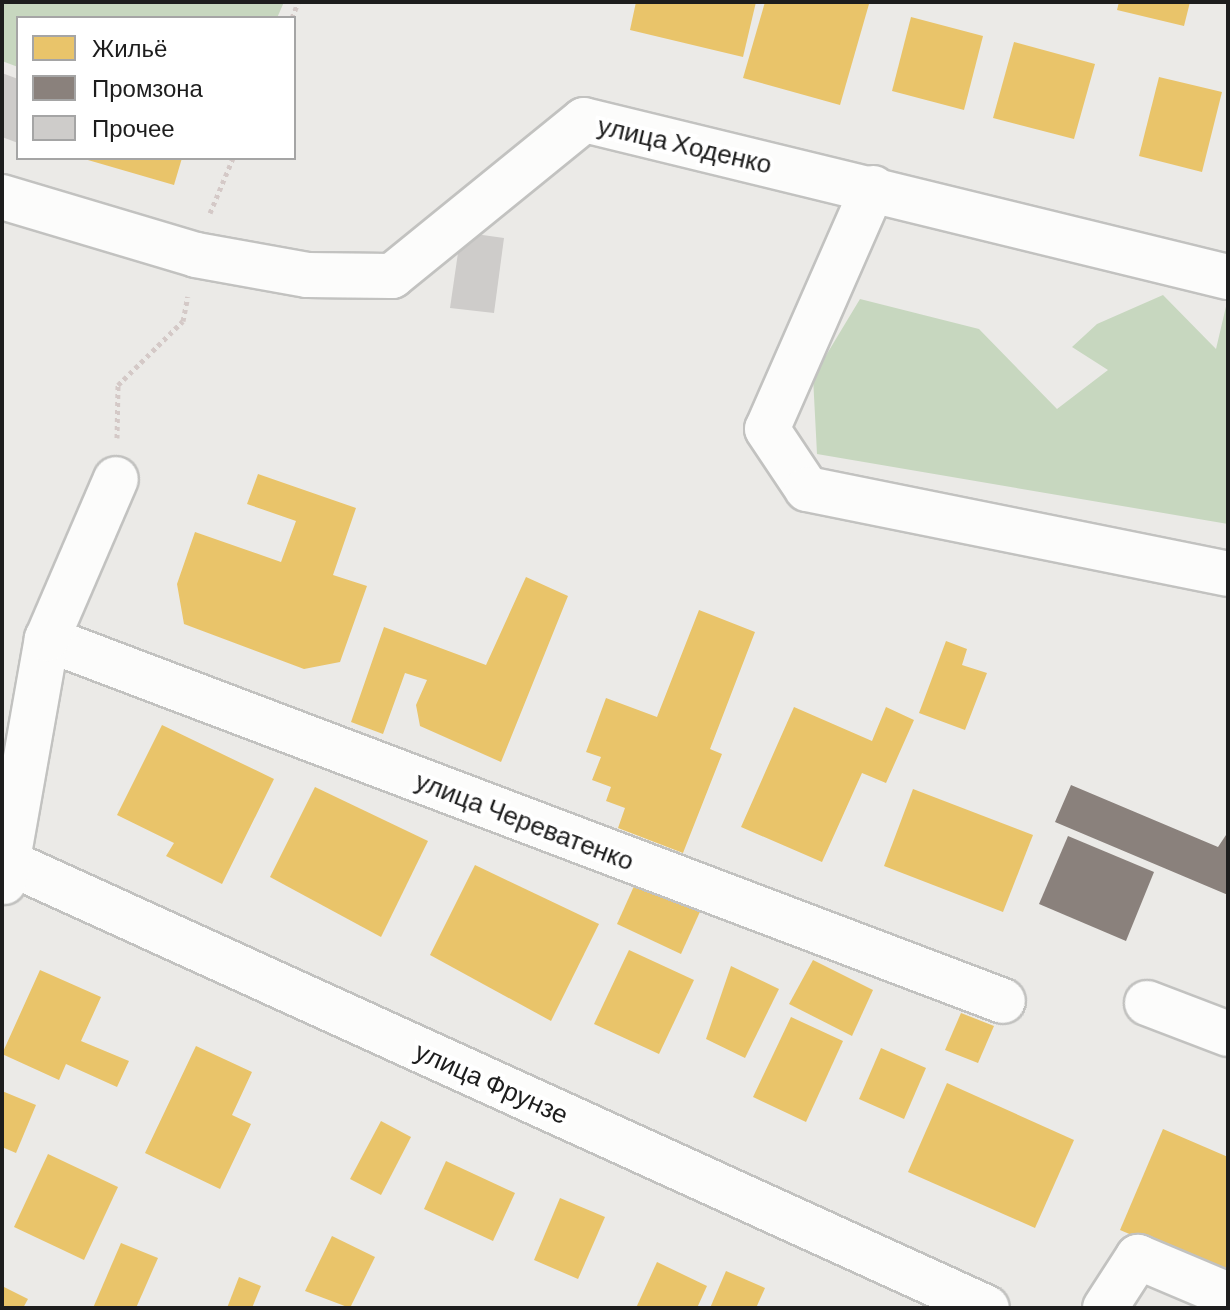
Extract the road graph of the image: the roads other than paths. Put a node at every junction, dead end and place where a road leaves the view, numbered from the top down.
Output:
1 (873, 188) junction
2 (2, 197) edge
3 (1228, 277) edge
4 (116, 479) road end
5 (1228, 574) edge
6 (47, 639) junction
7 (5, 867) edge
8 (1003, 1001) dead end
9 (1147, 1003) dead end
10 (1228, 1034) edge
11 (1228, 1295) edge
12 (987, 1308) edge
13 (1105, 1308) edge

1 - 2 street, улица Ходенко
1 - 3 street, улица Ходенко
1 - 5 street
4 - 6 street
6 - 7 street
6 - 8 street, улица Череватенко
7 - 12 street, улица Фрунзе
9 - 10 street
11 - 13 street

